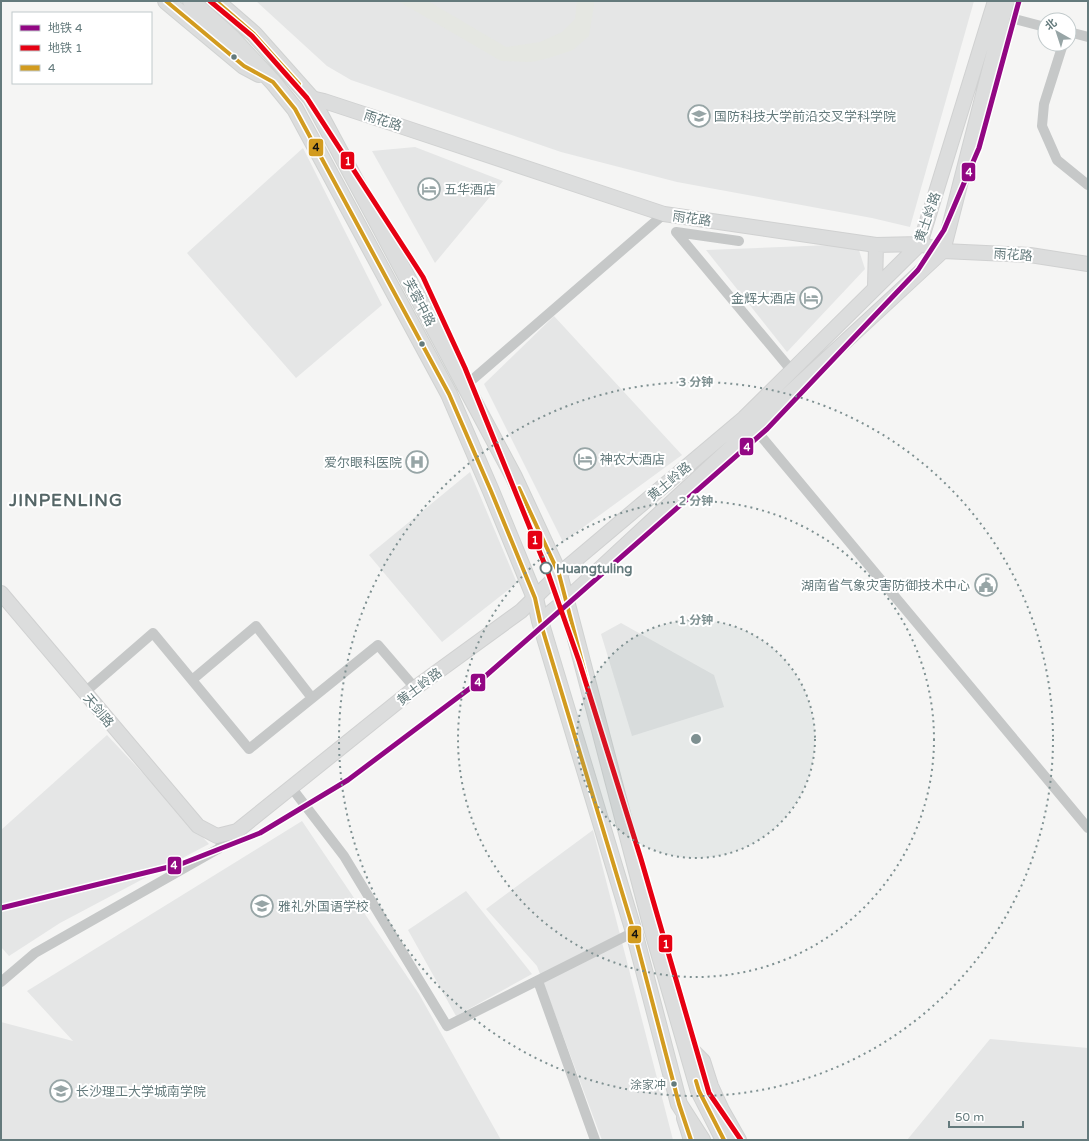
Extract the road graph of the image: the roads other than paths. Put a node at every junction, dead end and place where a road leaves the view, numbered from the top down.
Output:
1 (166, 1) edge
2 (191, 1) edge
3 (216, 1) edge
4 (995, 1) edge
5 (1007, 1) edge
6 (1003, 16) junction
7 (1037, 25) edge
8 (1077, 34) edge
9 (1088, 37) edge
10 (1060, 52) edge
11 (273, 82) junction
12 (311, 98) junction
13 (1088, 186) edge
14 (664, 214) junction
15 (739, 241) dead end
16 (920, 244) junction
17 (876, 245) junction
18 (943, 251) junction
19 (1088, 264) edge
20 (876, 287) junction
21 (792, 371) junction
22 (465, 386) junction
23 (749, 422) junction
24 (559, 574) junction
25 (1, 593) edge
26 (535, 598) junction
27 (566, 600) junction
28 (540, 621) junction
29 (192, 680) junction
30 (415, 688) junction
31 (85, 692) junction
32 (312, 698) junction
33 (291, 787) junction
34 (198, 826) joint
35 (1088, 828) edge
36 (237, 831) junction
37 (634, 932) junction
38 (538, 981) junction
39 (1, 982) edge
40 (685, 1043) junction
41 (679, 1104) junction
42 (595, 1140) edge
43 (691, 1140) edge
44 (702, 1140) edge
45 (724, 1140) edge
46 (739, 1140) edge

1 - 11 main road
2 - 11 main road, 芙蓉中路
3 - 12 main road, 芙蓉中路
4 - 16 street, 黄土岭路
5 - 6 street, 黄土岭路
6 - 7 street
6 - 18 street, 黄土岭路
8 - 9 street
10 - 13 street
11 - 26 main road, 芙蓉中路
12 - 14 street, 雨花路
12 - 22 main road, 芙蓉中路
14 - 17 street, 雨花路
14 - 22 street
15 - 21 street
16 - 17 street, 雨花路
16 - 18 street, 雨花路
16 - 20 street, 黄土岭路
17 - 20 street
18 - 19 street, 雨花路
18 - 23 street, 黄土岭路
20 - 21 street, 黄土岭路
21 - 23 street, 黄土岭路
22 - 24 main road, 芙蓉中路
23 - 24 street, 黄土岭路
23 - 27 street, 黄土岭路
23 - 35 street
24 - 26 street, 黄土岭路
24 - 27 main road, 芙蓉中路
25 - 31 street, 天剑路
26 - 28 main road, 芙蓉中路
26 - 30 street, 黄土岭路
27 - 28 street, 黄土岭路
27 - 40 main road, 芙蓉中路
28 - 37 main road, 芙蓉中路
29 - 31 street
29 - 32 street
29 - 32 street
30 - 32 street
30 - 33 street, 黄土岭路
31 - 34 street, 天剑路
33 - 36 street, 黄土岭路
33 - 38 street
34 - 36 street, 黄土岭路
36 - 39 street
37 - 38 street
37 - 41 main road, 芙蓉中路
38 - 42 street
40 - 45 main road, 芙蓉中路
40 - 46 street
41 - 43 street
41 - 44 main road, 芙蓉中路

